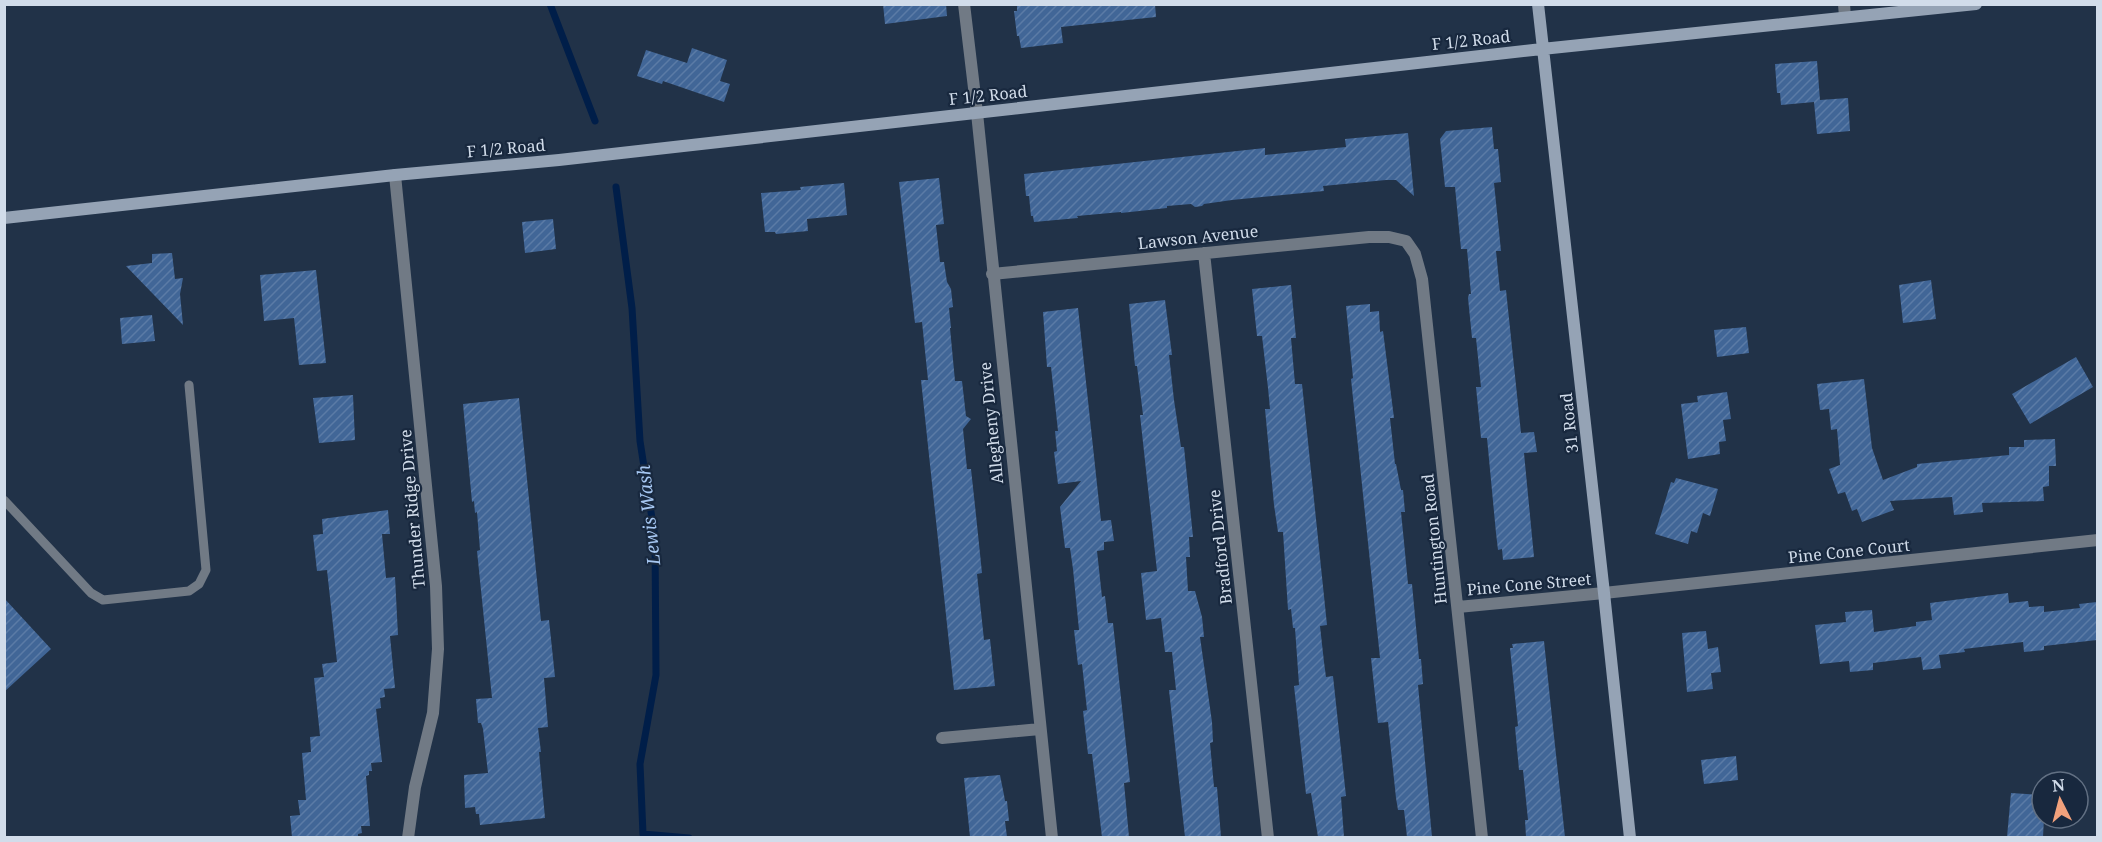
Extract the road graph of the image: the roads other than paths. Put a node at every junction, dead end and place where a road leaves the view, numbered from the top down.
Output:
1 (964, 4) edge
2 (1538, 4) edge
3 (1976, 4) edge
4 (1844, 11) edge
5 (1542, 49) junction
6 (977, 113) junction
7 (395, 175) junction
8 (4, 218) edge
9 (1406, 241) joint
10 (1204, 253) junction
11 (992, 274) junction
12 (189, 385) dead end
13 (4, 501) edge
14 (2097, 540) edge
15 (1604, 593) junction
16 (1458, 607) junction
17 (1040, 729) junction
18 (942, 738) dead end
19 (408, 837) edge
20 (1052, 837) edge
21 (1268, 837) edge
22 (1482, 837) edge
23 (1630, 837) edge

1 - 6 street, Allegheny Drive
2 - 5 street, 31 Road
3 - 4 street, F 1/2 Road
4 - 5 street, F 1/2 Road
5 - 6 street, F 1/2 Road
5 - 15 street, 31 Road
6 - 7 street, F 1/2 Road
6 - 11 street, Allegheny Drive
7 - 8 street, F 1/2 Road
7 - 19 street, Thunder Ridge Drive
9 - 10 street, Lawson Avenue
9 - 16 street, Huntington Road
10 - 11 street, Lawson Avenue
10 - 21 street, Bradford Drive
11 - 17 street, Allegheny Drive
12 - 13 lane
14 - 15 street, Pine Cone Court
15 - 16 street, Pine Cone Street
15 - 23 street, 31 Road
16 - 22 street, Huntington Road
17 - 18 street
17 - 20 street, Allegheny Drive

